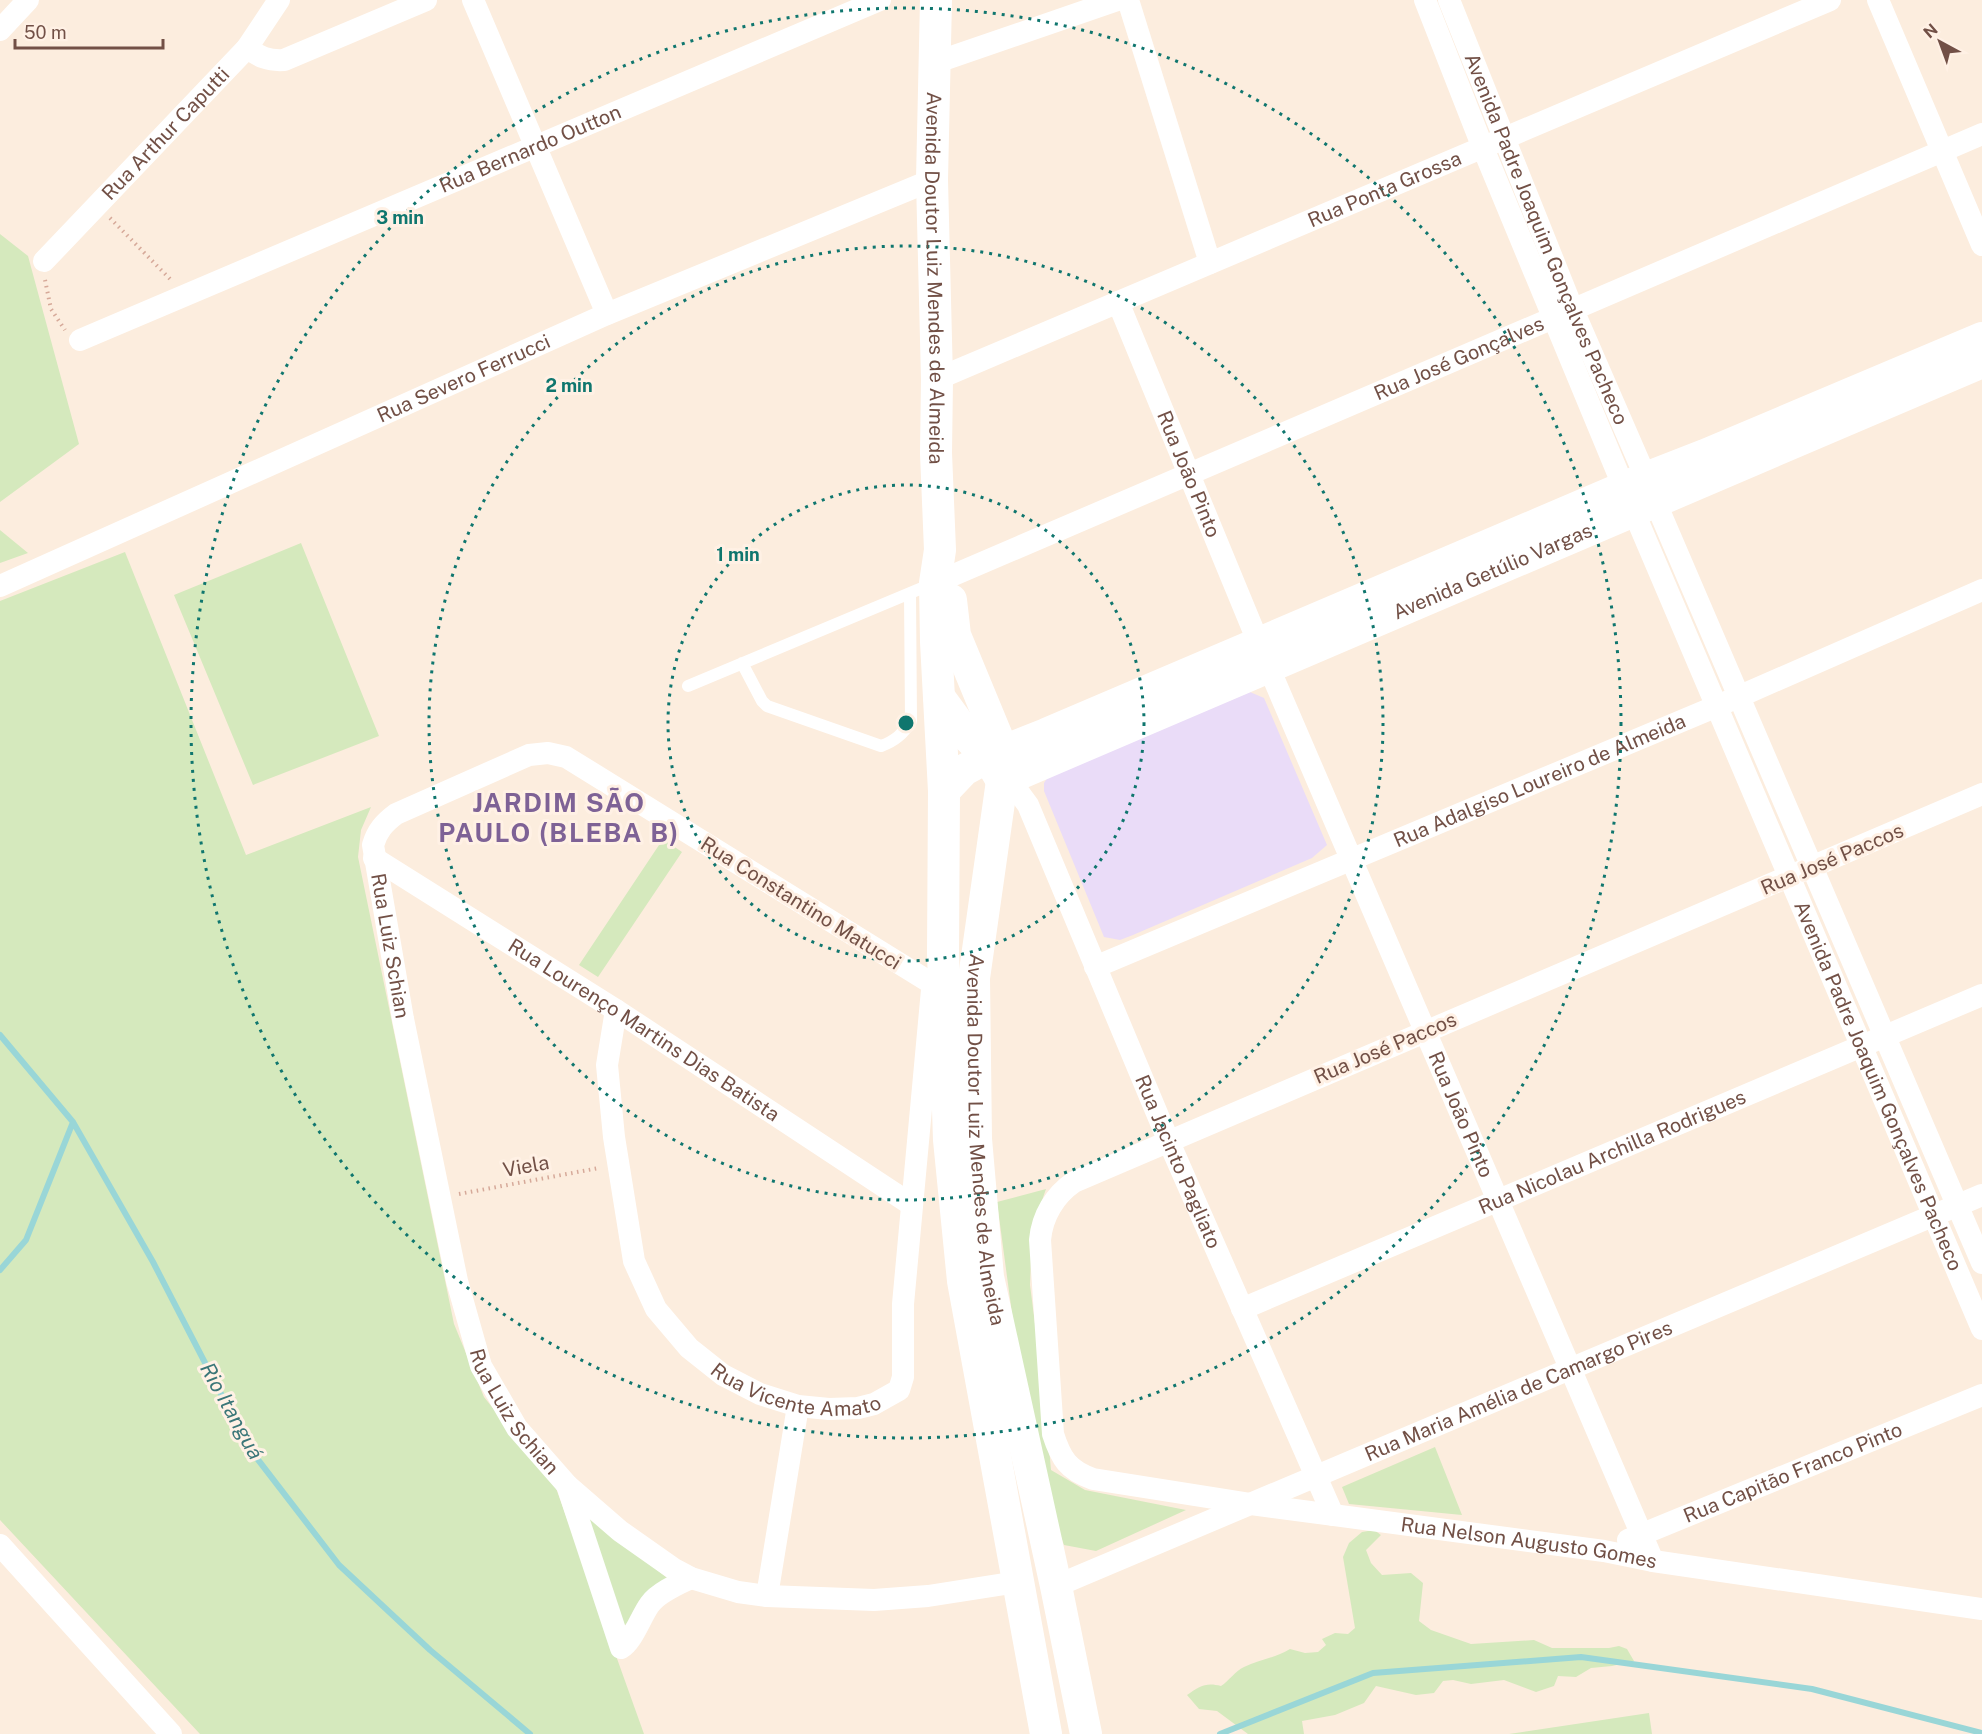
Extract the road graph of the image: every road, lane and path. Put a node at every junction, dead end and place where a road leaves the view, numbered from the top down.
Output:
1 (28, 0) edge
2 (279, 0) edge
3 (426, 0) edge
4 (473, 0) edge
5 (880, 0) edge
6 (1117, 0) edge
7 (1128, 0) edge
8 (1425, 0) edge
9 (1449, 0) edge
10 (1830, 0) edge
11 (1878, 0) edge
12 (936, 2) edge
13 (0, 30) edge
14 (247, 48) junction
15 (934, 63) junction
16 (1982, 134) edge
17 (1493, 143) junction
18 (536, 146) junction
19 (1942, 152) junction
20 (932, 180) junction
21 (97, 204) junction
22 (1982, 245) edge
23 (44, 261) joint
24 (1210, 263) junction
25 (186, 295) junction
26 (1118, 302) junction
27 (607, 314) junction
28 (1563, 314) junction
29 (1982, 338) edge
30 (80, 340) joint
31 (1982, 362) edge
32 (937, 379) junction
33 (1189, 474) junction
34 (1639, 494) junction
35 (933, 576) junction
36 (0, 586) edge
37 (1982, 590) edge
38 (1264, 656) junction
39 (742, 663) junction
40 (688, 686) dead end
41 (1738, 696) junction
42 (939, 697) junction
43 (1716, 705) junction
44 (998, 774) junction
45 (944, 791) junction
46 (1982, 794) edge
47 (374, 858) junction
48 (1350, 858) junction
49 (1812, 868) junction
50 (1789, 878) junction
51 (943, 953) junction
52 (1095, 967) junction
53 (931, 983) junction
54 (1982, 995) edge
55 (616, 1010) junction
56 (936, 1027) junction
57 (1424, 1031) junction
58 (1884, 1036) junction
59 (1861, 1046) junction
60 (1169, 1142) junction
61 (618, 1165) junction
62 (1982, 1195) edge
63 (440, 1197) junction
64 (1498, 1200) junction
65 (912, 1205) junction
66 (1958, 1206) junction
67 (1933, 1216) junction
68 (1982, 1263) edge
69 (1242, 1309) junction
70 (1982, 1329) edge
71 (1571, 1369) junction
72 (1982, 1395) edge
73 (798, 1406) junction
74 (1077, 1473) joint
75 (1317, 1476) junction
76 (567, 1485) junction
77 (1251, 1504) junction
78 (1333, 1515) junction
79 (1641, 1534) junction
80 (0, 1545) edge
81 (1604, 1551) junction
82 (1653, 1561) junction
83 (691, 1578) junction
84 (1017, 1582) junction
85 (1056, 1587) junction
86 (1982, 1595) edge
87 (767, 1596) junction
88 (1959, 1605) junction
89 (1982, 1608) edge
90 (171, 1734) edge
91 (1046, 1734) edge
92 (1086, 1734) edge

1 - 13 street
2 - 14 street, Rua Arthur Caputti
3 - 14 street
4 - 18 street
5 - 18 street, Rua Bernardo Outton
6 - 15 street
7 - 24 street
8 - 17 street, Avenida Padre Joaquim Gonçalves Pacheco
9 - 17 street, Avenida Padre Joaquim Gonçalves Pacheco
10 - 17 street, Rua Ponta Grossa
11 - 19 street
12 - 15 main road, Avenida Doutor Luiz Mendes de Almeida
14 - 21 street, Rua Arthur Caputti
15 - 20 main road, Avenida Doutor Luiz Mendes de Almeida
16 - 19 street, Rua José Gonçalves
17 - 24 street, Rua Ponta Grossa
17 - 28 street, Avenida Padre Joaquim Gonçalves Pacheco
18 - 25 street, Rua Bernardo Outton
18 - 27 street
19 - 22 street
19 - 28 street, Rua José Gonçalves
20 - 27 street, Rua Severo Ferrucci
20 - 32 main road, Avenida Doutor Luiz Mendes de Almeida
21 - 23 street, Rua Arthur Caputti
21 - 25 path
23 - 30 path
24 - 26 street, Rua Ponta Grossa
25 - 30 street, Rua Bernardo Outton
26 - 32 street, Rua Ponta Grossa
26 - 33 street, Rua João Pinto
27 - 36 street, Rua Severo Ferrucci
28 - 33 street, Rua José Gonçalves
28 - 34 street, Avenida Padre Joaquim Gonçalves Pacheco
29 - 34 main road, Avenida Getúlio Vargas
31 - 34 main road, Avenida Getúlio Vargas
32 - 35 main road, Avenida Doutor Luiz Mendes de Almeida
33 - 35 street, Rua José Gonçalves
33 - 38 street, Rua João Pinto
34 - 38 main road, Avenida Getúlio Vargas
34 - 41 street, Avenida Padre Joaquim Gonçalves Pacheco
34 - 43 street, Avenida Padre Joaquim Gonçalves Pacheco
35 - 39 lane
35 - 39 lane
35 - 42 main road, Avenida Doutor Luiz Mendes de Almeida
35 - 44 main road, Avenida Doutor Luiz Mendes de Almeida
37 - 41 street, Rua Adalgiso Loureiro de Almeida
38 - 44 main road, Avenida Getúlio Vargas
38 - 48 street, Rua João Pinto
39 - 40 lane
41 - 43 street, Rua Adalgiso Loureiro de Almeida
41 - 49 street, Avenida Padre Joaquim Gonçalves Pacheco
42 - 44 main road
42 - 45 main road, Avenida Doutor Luiz Mendes de Almeida
43 - 48 street, Rua Adalgiso Loureiro de Almeida
43 - 50 street, Avenida Padre Joaquim Gonçalves Pacheco
44 - 45 main road, Avenida Getúlio Vargas
44 - 52 street, Rua Jacinto Pagliato
44 - 85 main road, Avenida Doutor Luiz Mendes de Almeida
45 - 51 main road, Avenida Doutor Luiz Mendes de Almeida
46 - 49 street, Rua José Paccos
47 - 53 street, Rua Constantino Matucci
47 - 55 street, Rua Lourenço Martins Dias Batista
47 - 63 street, Rua Luiz Schian
48 - 52 street, Rua Adalgiso Loureiro de Almeida
48 - 57 street, Rua João Pinto
49 - 50 street, Rua José Paccos
49 - 58 street, Avenida Padre Joaquim Gonçalves Pacheco
50 - 57 street, Rua José Paccos
50 - 59 street, Avenida Padre Joaquim Gonçalves Pacheco
51 - 53 street, Rua Vicente Amato
51 - 56 main road, Avenida Doutor Luiz Mendes de Almeida
52 - 60 street, Rua Jacinto Pagliato
53 - 56 street, Rua Vicente Amato
54 - 58 street, Rua Nicolau Archilla Rodrigues
55 - 61 street, Rua Vicente Amato
55 - 65 street, Rua Lourenço Martins Dias Batista
56 - 65 street, Rua Vicente Amato
56 - 84 main road, Avenida Doutor Luiz Mendes de Almeida
57 - 60 street, Rua José Paccos
57 - 64 street, Rua João Pinto
58 - 59 street, Rua Nicolau Archilla Rodrigues
58 - 66 street, Avenida Padre Joaquim Gonçalves Pacheco
59 - 64 street, Rua Nicolau Archilla Rodrigues
59 - 67 street, Avenida Padre Joaquim Gonçalves Pacheco
60 - 69 street, Rua Jacinto Pagliato
60 - 74 street, Rua José Paccos
61 - 63 path, Viela
61 - 73 street, Rua Vicente Amato
62 - 66 street, Rua Maria Amélia de Camargo Pires
63 - 76 street, Rua Luiz Schian
64 - 69 street, Rua Nicolau Archilla Rodrigues
64 - 71 street, Rua João Pinto
65 - 73 street, Rua Vicente Amato
66 - 67 street, Rua Maria Amélia de Camargo Pires
66 - 68 street, Avenida Padre Joaquim Gonçalves Pacheco
67 - 70 street, Avenida Padre Joaquim Gonçalves Pacheco
67 - 71 street, Rua Maria Amélia de Camargo Pires
69 - 75 street, Rua Jacinto Pagliato
71 - 75 street, Rua Maria Amélia de Camargo Pires
71 - 79 street, Rua João Pinto
72 - 79 street, Rua Capitão Franco Pinto
73 - 87 street
74 - 77 street, Rua Nelson Augusto Gomes
75 - 77 street, Rua Maria Amélia de Camargo Pires
75 - 78 street, Rua Jacinto Pagliato
76 - 83 street, Rua Luiz Schian
76 - 83 street
77 - 78 street, Rua Nelson Augusto Gomes
77 - 85 street, Rua Maria Amélia de Camargo Pires
78 - 81 street, Rua Nelson Augusto Gomes
79 - 81 street, Rua Capitão Franco Pinto
79 - 82 street, Rua João Pinto
80 - 90 street
81 - 82 street, Rua Nelson Augusto Gomes
82 - 88 street, Rua Nelson Augusto Gomes
83 - 87 street, Rua Luiz Schian
84 - 87 street, Rua Luiz Schian
84 - 91 main road, Avenida Doutor Luiz Mendes de Almeida
85 - 92 main road, Avenida Doutor Luiz Mendes de Almeida
86 - 88 street
88 - 89 street, Rua Nelson Augusto Gomes

